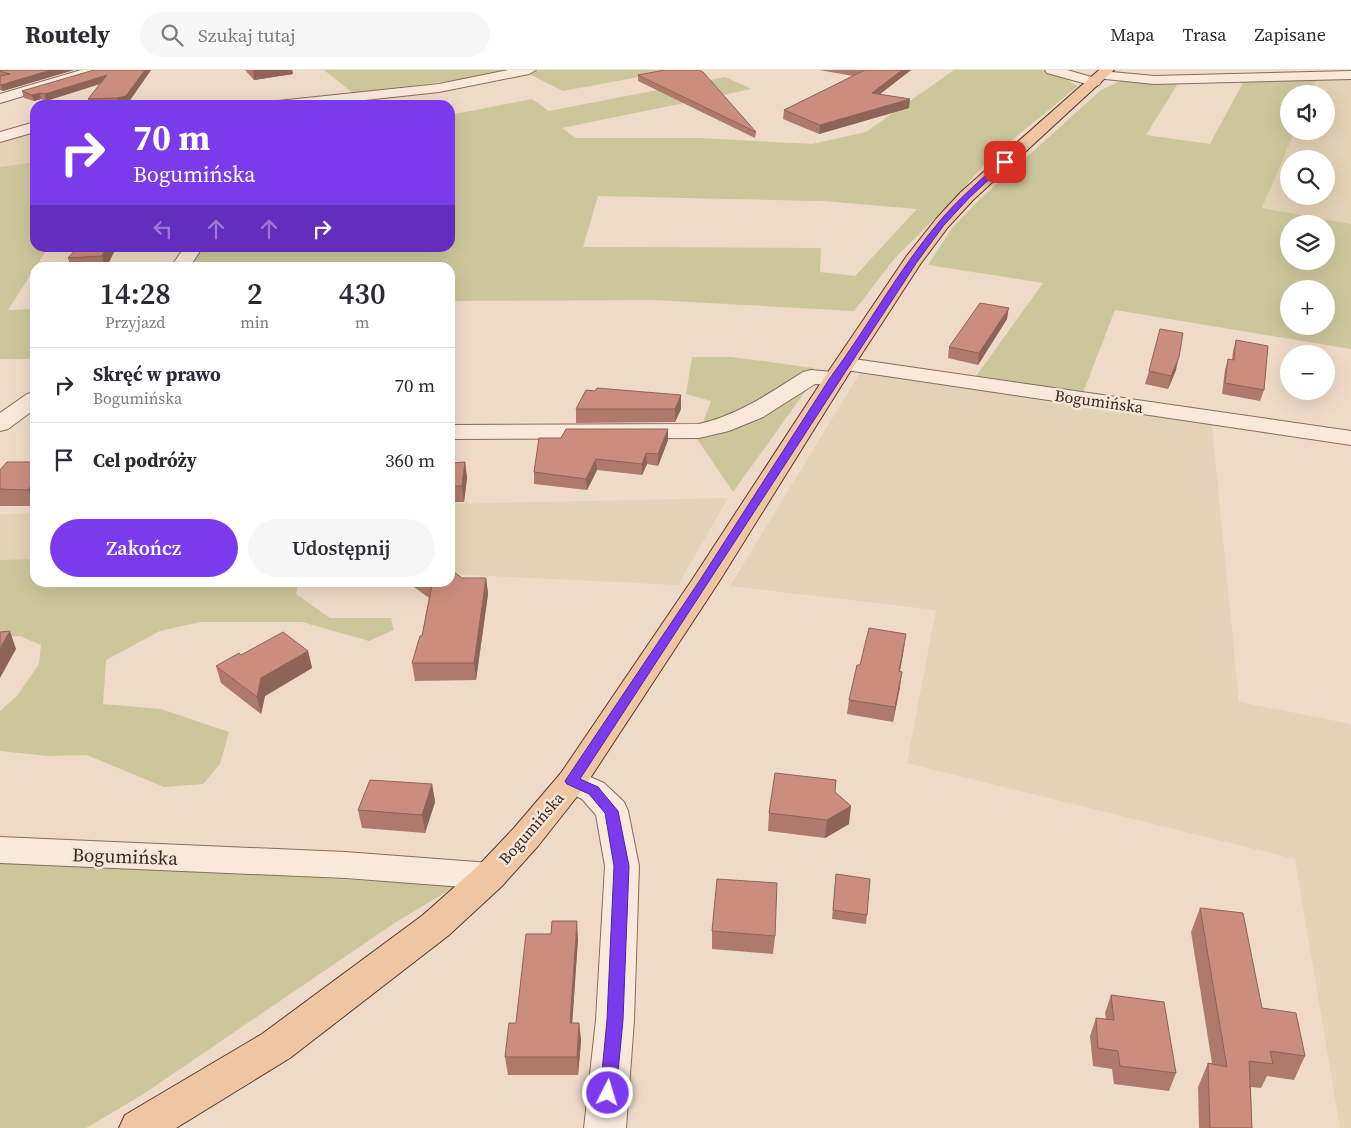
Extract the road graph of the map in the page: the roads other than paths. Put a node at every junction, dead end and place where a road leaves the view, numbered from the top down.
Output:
1 (96, 70) edge
2 (530, 70) edge
3 (1052, 70) edge
4 (1351, 75) edge
5 (1101, 76) edge
6 (0, 99) edge
7 (326, 100) edge
8 (0, 103) edge
9 (19, 110) dead end
10 (30, 128) edge
11 (0, 137) edge
12 (841, 371) junction
13 (30, 403) edge
14 (0, 424) edge
15 (455, 432) edge
16 (1351, 438) edge
17 (572, 781) junction
18 (0, 850) edge
19 (490, 876) junction
20 (140, 1128) edge
21 (604, 1128) edge

1 - 6 street
2 - 7 street
3 - 5 street
4 - 5 street
5 - 12 main road, Bogumińska
8 - 9 street
10 - 11 street
12 - 15 street, Bogumińska
12 - 16 street, Bogumińska
12 - 17 main road, Bogumińska
13 - 14 street
17 - 19 main road, Bogumińska
17 - 21 street
18 - 19 street, Bogumińska
19 - 20 main road, Bogumińska

